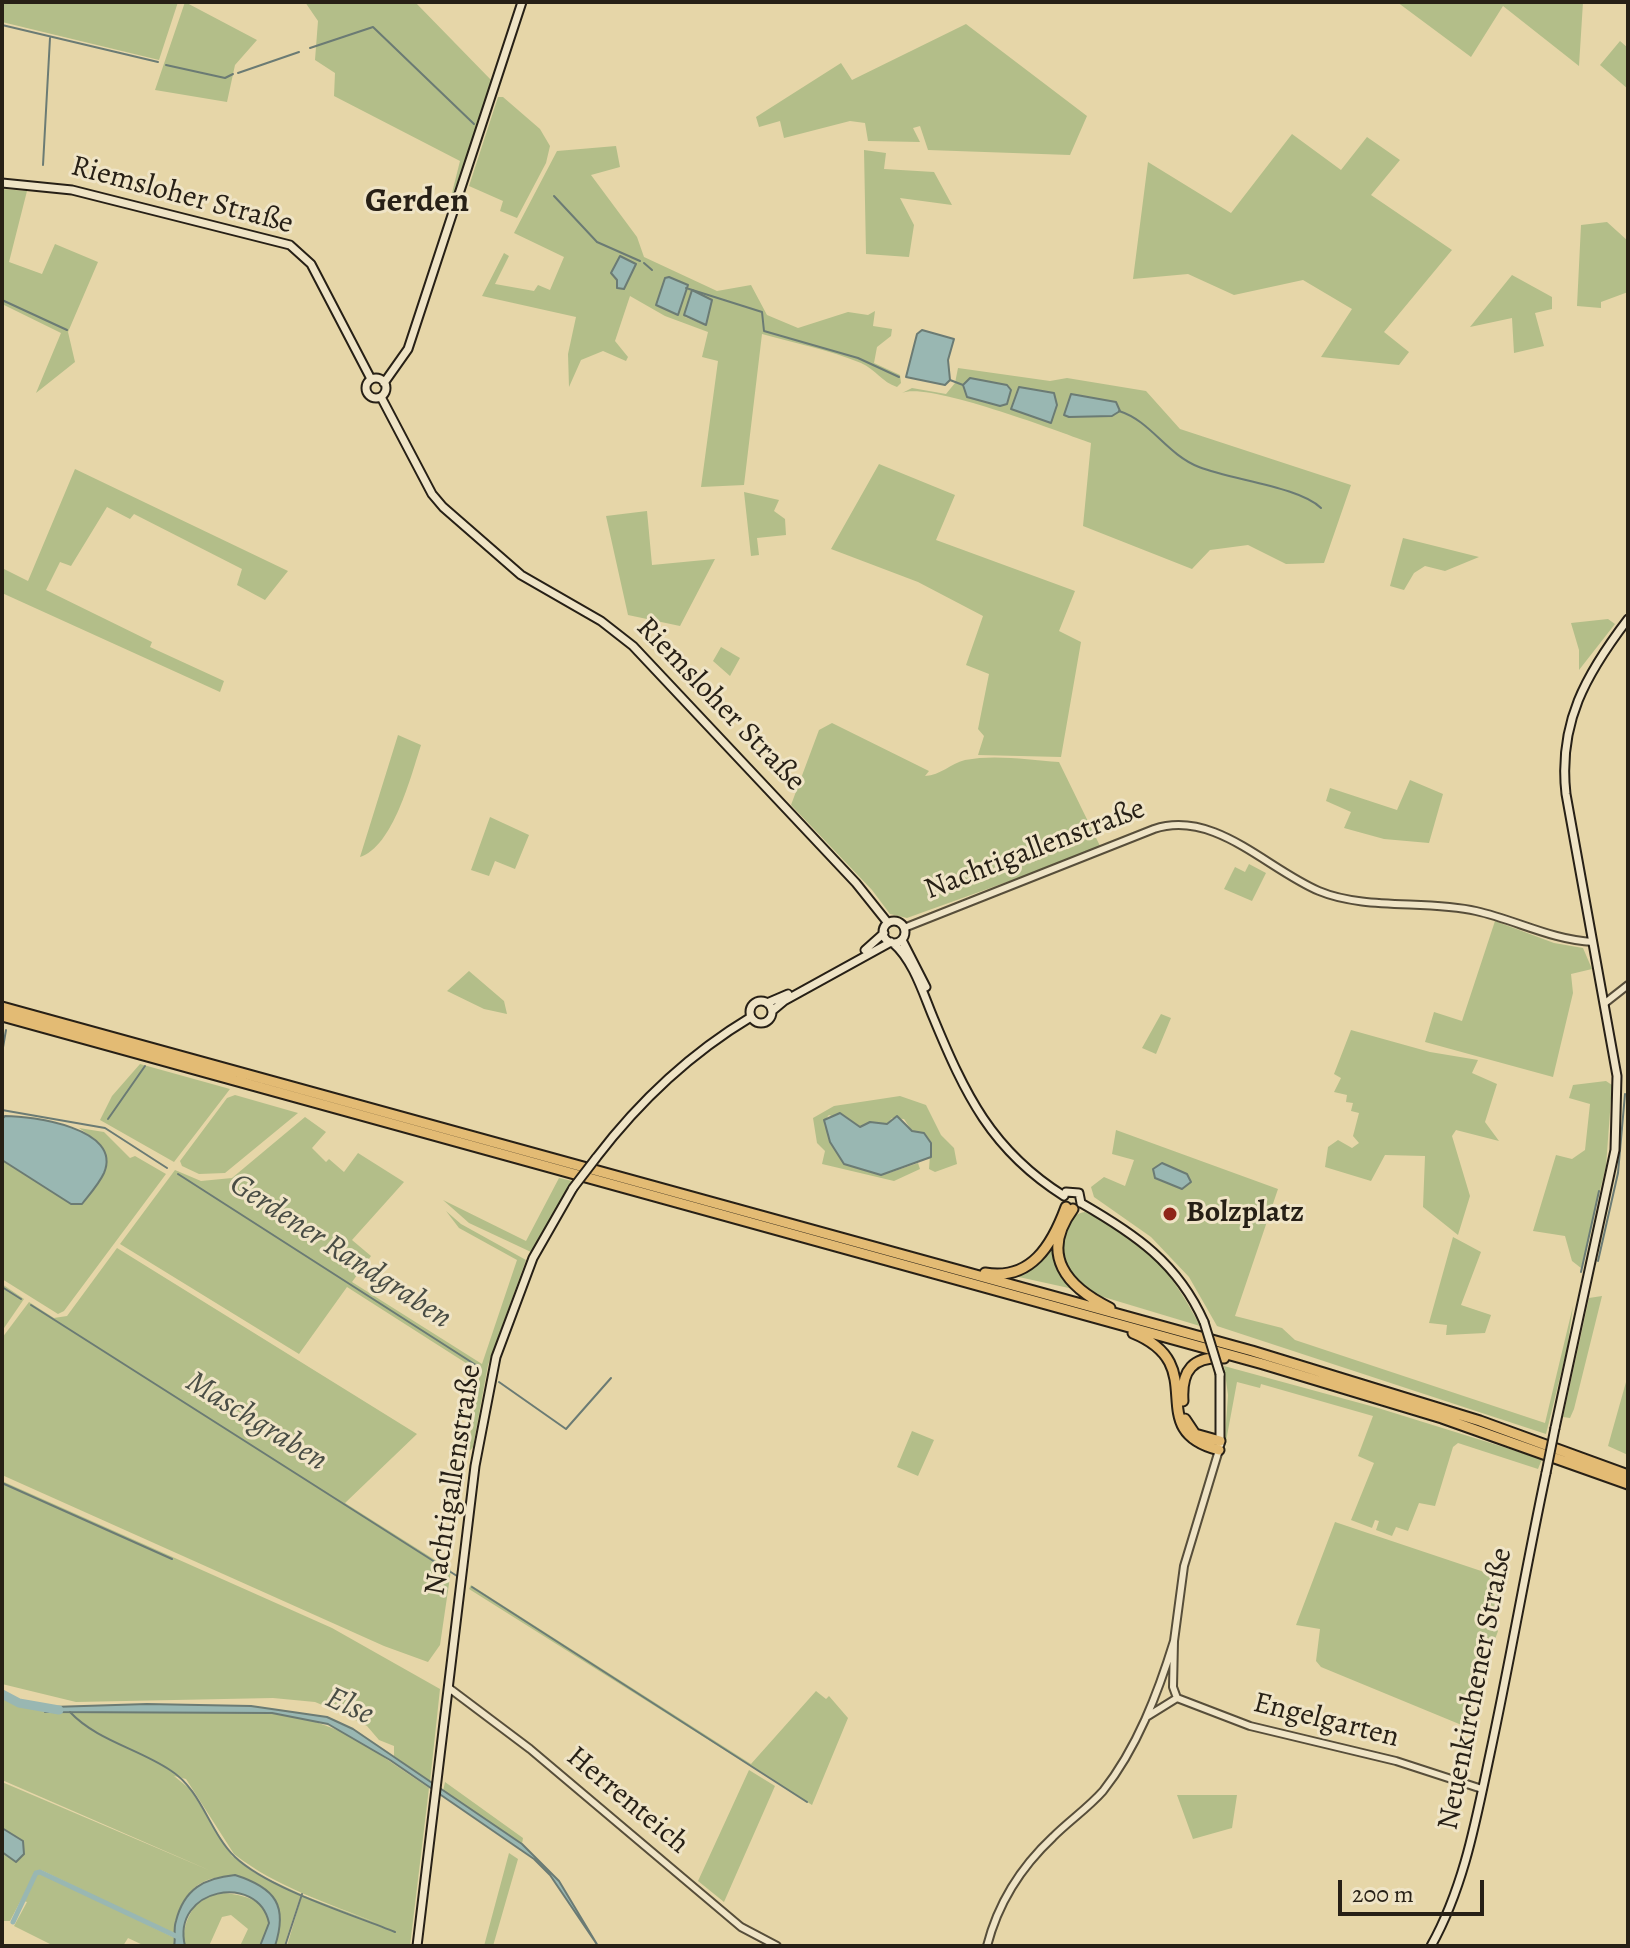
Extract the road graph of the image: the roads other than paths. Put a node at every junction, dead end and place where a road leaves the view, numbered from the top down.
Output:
1 (522, 2) edge
2 (2, 183) edge
3 (371, 379) junction
4 (384, 383) junction
5 (381, 397) junction
6 (1628, 619) edge
7 (888, 923) junction
8 (904, 928) junction
9 (884, 933) junction
10 (895, 941) junction
11 (1593, 942) junction
12 (1628, 985) edge
13 (767, 1003) junction
14 (1605, 1003) junction
15 (2, 1007) edge
16 (772, 1011) junction
17 (2, 1016) edge
18 (751, 1017) junction
19 (1065, 1194) junction
20 (1073, 1207) junction
21 (933, 1264) junction
22 (1092, 1316) junction
23 (1131, 1318) junction
24 (1263, 1364) junction
25 (1220, 1446) junction
26 (1628, 1475) edge
27 (1628, 1484) edge
28 (1174, 1641) junction
29 (449, 1688) junction
30 (1177, 1698) junction
31 (1145, 1718) junction
32 (1482, 1789) junction
33 (417, 1946) edge
34 (777, 1946) edge
35 (987, 1946) edge
36 (1431, 1946) edge

1 - 4 main road
2 - 3 main road, Riemsloher Straße
3 - 4 main road
3 - 5 main road
4 - 5 main road
5 - 7 main road, Riemsloher Straße
6 - 11 main road
7 - 8 main road
7 - 9 main road
8 - 10 main road
8 - 11 street, Nachtigallenstraße
9 - 10 main road
9 - 13 main road
10 - 16 main road
10 - 19 main road
11 - 14 main road
12 - 14 street
13 - 16 main road
13 - 18 main road
14 - 32 main road, Neuenkirchener Straße, bridge
15 - 21 highway
16 - 18 main road
17 - 22 highway
18 - 29 main road, Nachtigallenstraße, bridge
19 - 20 main road
19 - 20 main road
20 - 21 highway
20 - 23 highway
20 - 25 main road, bridge
21 - 23 highway
22 - 24 highway
22 - 25 highway
23 - 26 highway
24 - 25 highway
24 - 27 highway
25 - 28 street
28 - 30 street
28 - 31 street
29 - 33 main road, Nachtigallenstraße
29 - 34 street, Herrenteich
30 - 31 street
30 - 32 street, Engelgarten
31 - 35 street
32 - 36 main road, Neuenkirchener Straße

